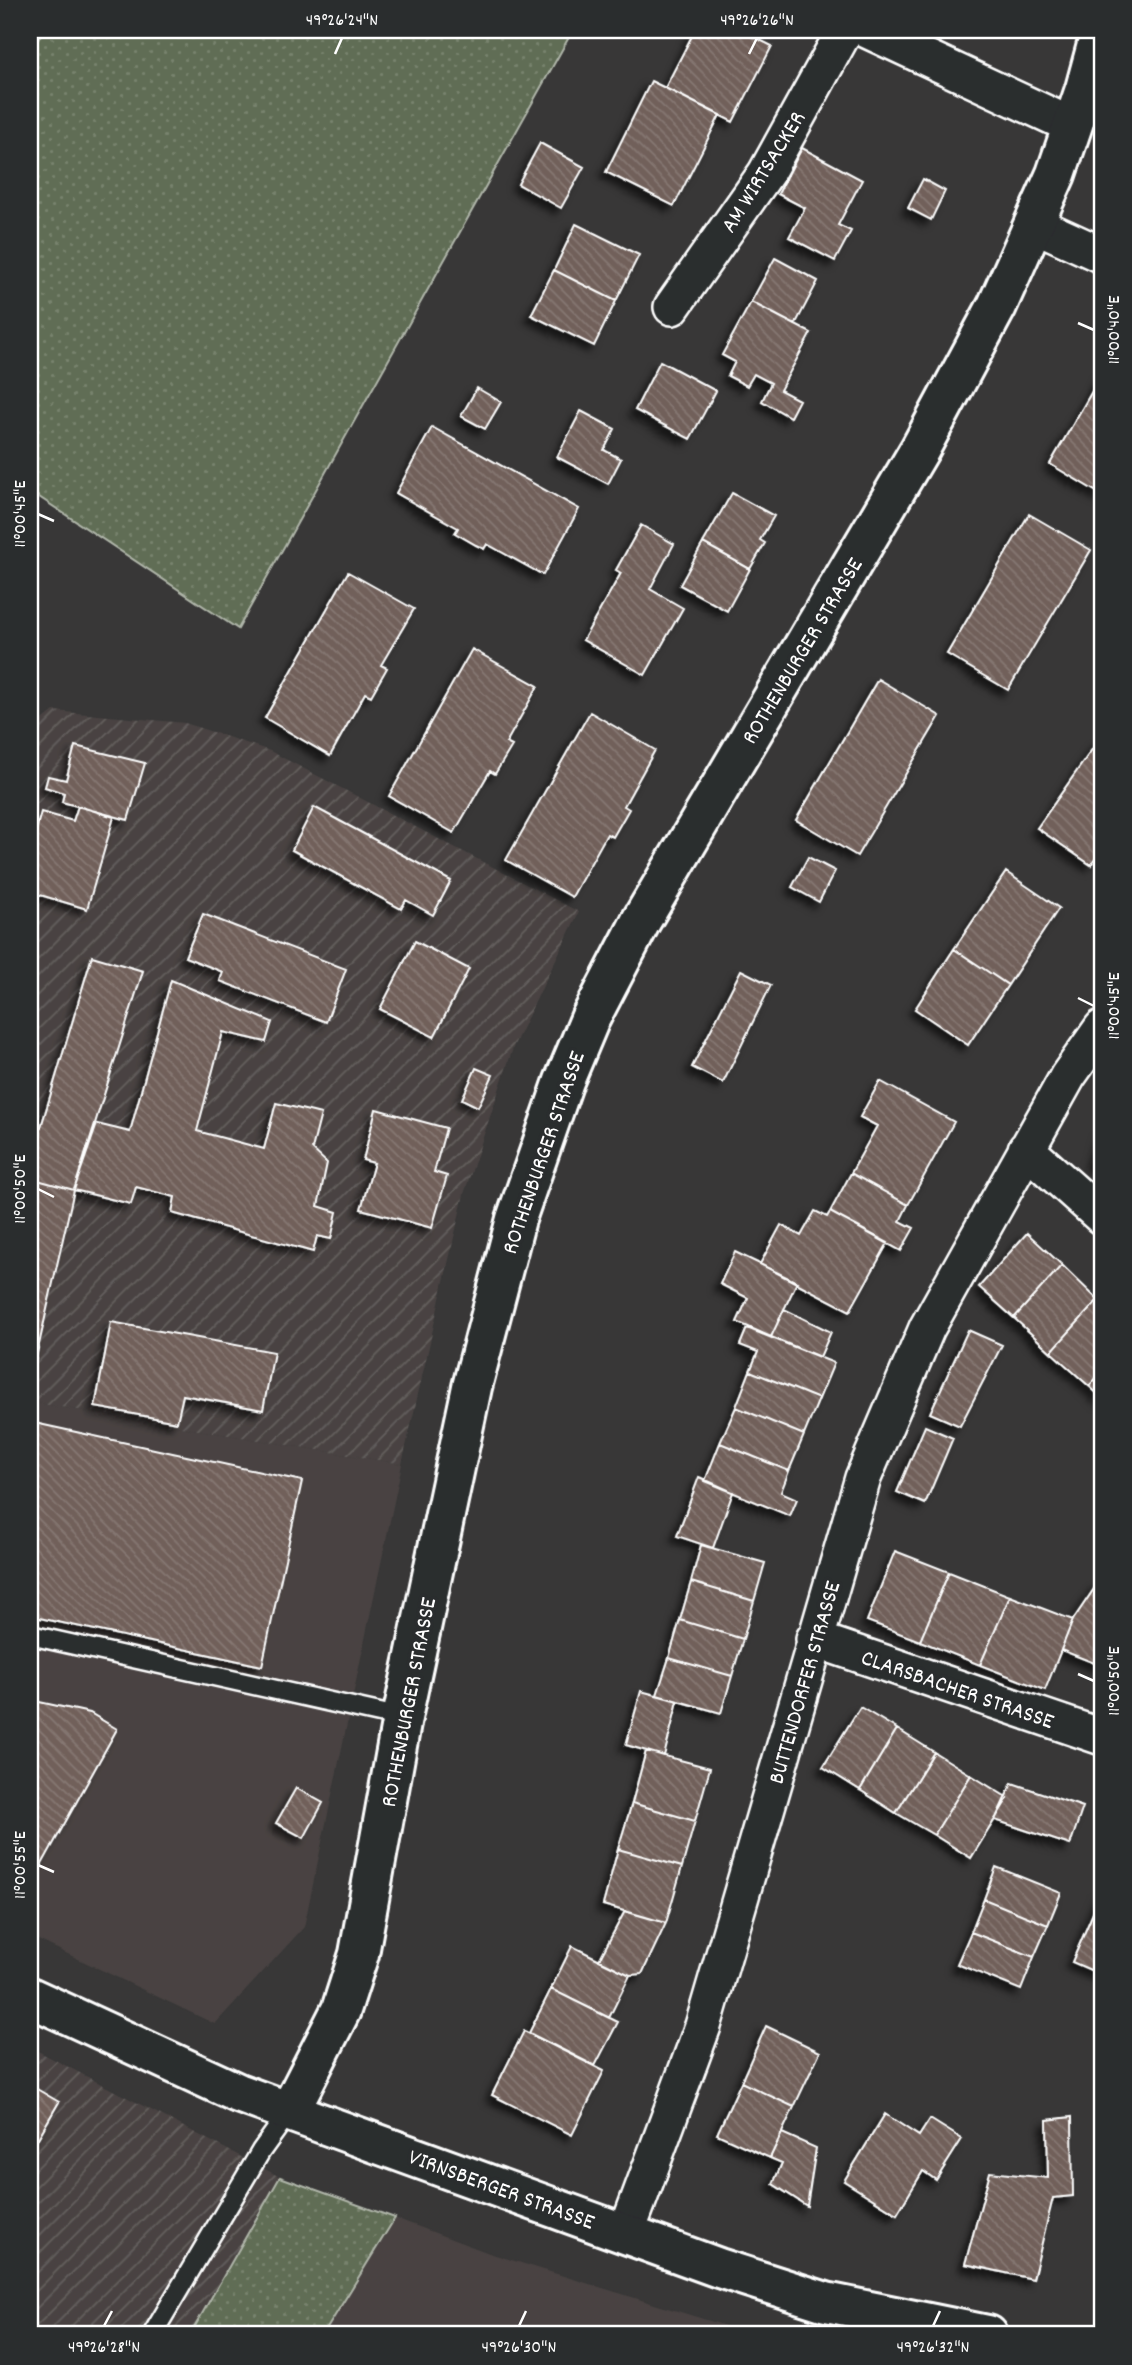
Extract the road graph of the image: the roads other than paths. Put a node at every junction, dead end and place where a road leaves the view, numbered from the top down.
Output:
1 (845, 30) edge
2 (867, 30) edge
3 (1101, 30) edge
4 (1073, 126) junction
5 (1036, 225) junction
6 (1102, 256) edge
7 (672, 307) dead end
8 (1102, 1028) edge
9 (1026, 1149) junction
10 (1102, 1217) edge
11 (30, 1635) edge
12 (814, 1639) junction
13 (402, 1718) junction
14 (1102, 1737) edge
15 (30, 1997) edge
16 (289, 2112) junction
17 (626, 2234) junction
18 (928, 2329) edge
19 (152, 2335) edge
20 (988, 2335) edge

1 - 7 street, AM WIRTSACKER
2 - 4 street
3 - 4 main road, ROTHENBURGER STRASSE
4 - 5 main road, ROTHENBURGER STRASSE
5 - 6 street
5 - 13 main road, ROTHENBURGER STRASSE
8 - 9 street, BUTTENDORFER STRASSE
9 - 10 street
9 - 12 street, BUTTENDORFER STRASSE
11 - 13 lane
12 - 14 street, CLARSBACHER STRASSE
12 - 17 street, BUTTENDORFER STRASSE
13 - 16 main road, ROTHENBURGER STRASSE
15 - 16 main road, VIRNSBERGER STRASSE
16 - 17 main road, VIRNSBERGER STRASSE
16 - 19 lane, ROTHENBURGER STRASSE
17 - 18 main road, VIRNSBERGER STRASSE
18 - 20 main road, VIRNSBERGER STRASSE

